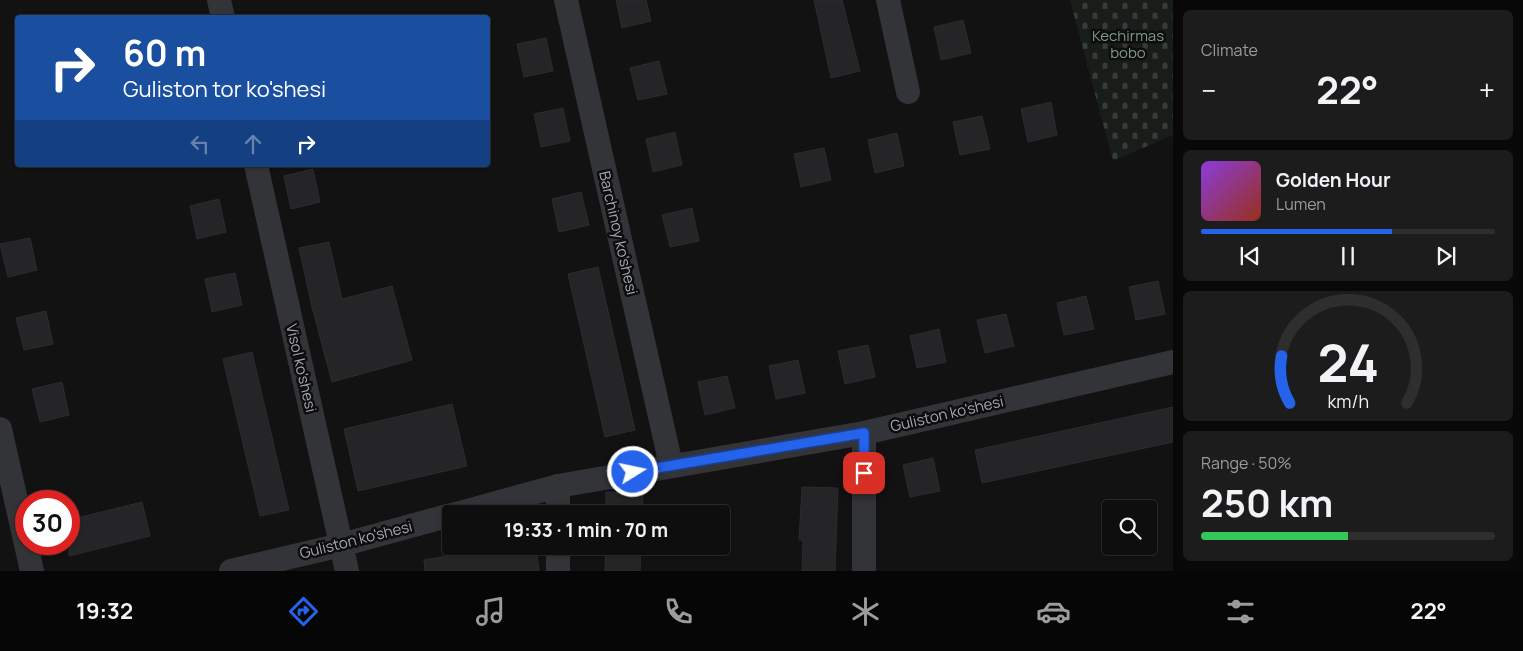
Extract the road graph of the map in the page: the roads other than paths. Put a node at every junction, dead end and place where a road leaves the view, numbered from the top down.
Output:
1 (219, 0) edge
2 (566, 0) edge
3 (888, 0) edge
4 (222, 15) edge
5 (908, 92) dead end
6 (256, 167) edge
7 (1173, 362) edge
8 (0, 429) edge
9 (864, 433) junction
10 (671, 466) junction
11 (558, 486) junction
12 (489, 505) edge
13 (558, 505) edge
14 (442, 517) edge
15 (341, 545) junction
16 (558, 555) edge
17 (32, 571) edge
18 (231, 571) edge
19 (347, 571) edge
20 (558, 571) edge
21 (864, 571) edge

1 - 4 street
2 - 10 street, Barchinoy ko'shesi
3 - 5 street
6 - 15 street, Visol ko'shesi
7 - 9 street, Guliston ko'shesi
8 - 17 street
9 - 10 street, Guliston ko'shesi
9 - 21 street
10 - 11 street, Guliston ko'shesi
11 - 12 street, Guliston ko'shesi
11 - 13 street
14 - 15 street, Guliston ko'shesi
15 - 18 street, Guliston ko'shesi
15 - 19 street, Visol ko'shesi
16 - 20 street

